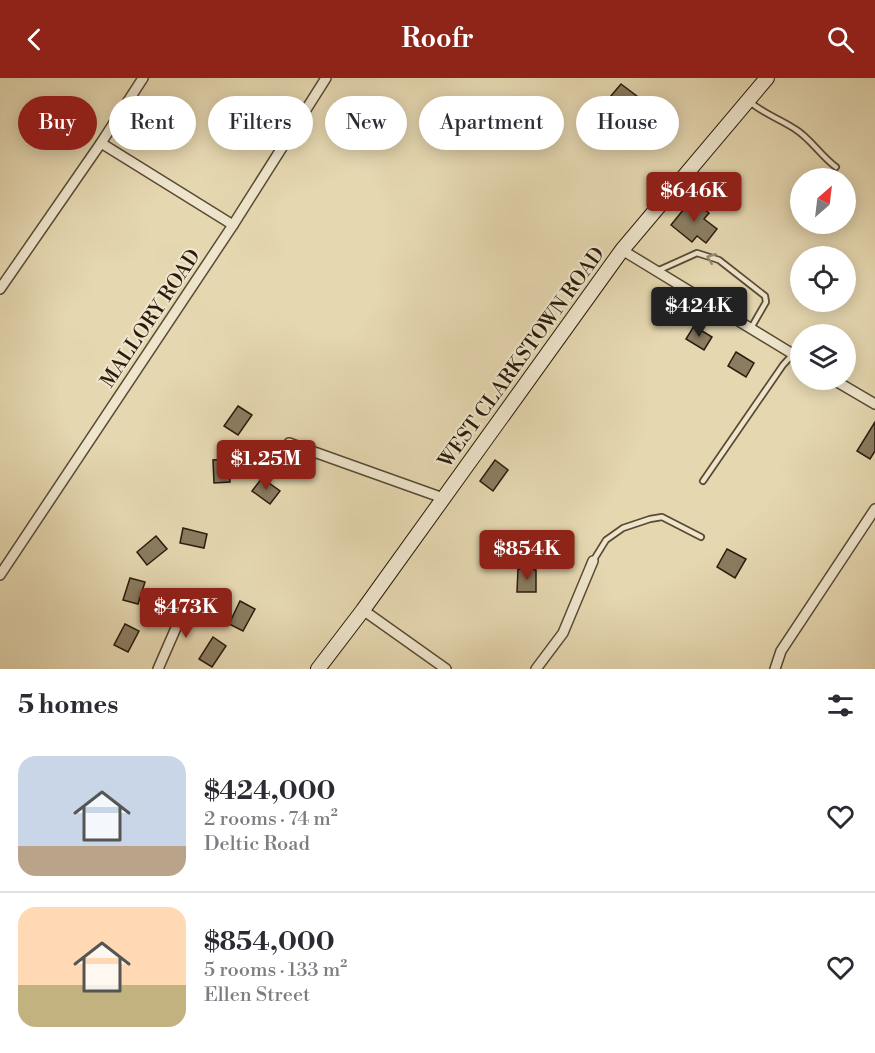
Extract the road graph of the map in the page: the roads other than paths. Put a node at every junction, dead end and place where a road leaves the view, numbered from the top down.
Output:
1 (143, 78) edge
2 (326, 78) edge
3 (767, 78) edge
4 (748, 101) junction
5 (101, 143) junction
6 (836, 167) dead end
7 (233, 225) junction
8 (622, 250) junction
9 (657, 271) junction
10 (0, 289) edge
11 (751, 328) junction
12 (790, 353) edge
13 (790, 363) edge
14 (851, 390) edge
15 (875, 404) edge
16 (289, 443) dead end
17 (703, 481) dead end
18 (443, 498) junction
19 (875, 509) edge
20 (701, 537) dead end
21 (593, 561) joint
22 (0, 575) edge
23 (189, 598) dead end
24 (363, 610) junction
25 (158, 669) edge
26 (318, 669) edge
27 (446, 669) edge
28 (536, 669) edge
29 (775, 669) edge

1 - 5 street
2 - 7 street, MALLORY ROAD
3 - 4 street, WEST CLARKSTOWN ROAD
4 - 6 lane
4 - 8 street, WEST CLARKSTOWN ROAD
5 - 7 street
5 - 10 street
7 - 22 street, MALLORY ROAD
8 - 9 street
8 - 18 street, WEST CLARKSTOWN ROAD
9 - 11 street
11 -> 9 lane
11 - 12 street
13 - 17 lane
14 - 15 street
16 - 18 street
18 - 24 street, WEST CLARKSTOWN ROAD
19 - 29 street
20 - 21 lane
21 - 28 street
23 - 25 street
24 - 26 street, WEST CLARKSTOWN ROAD
24 - 27 street

